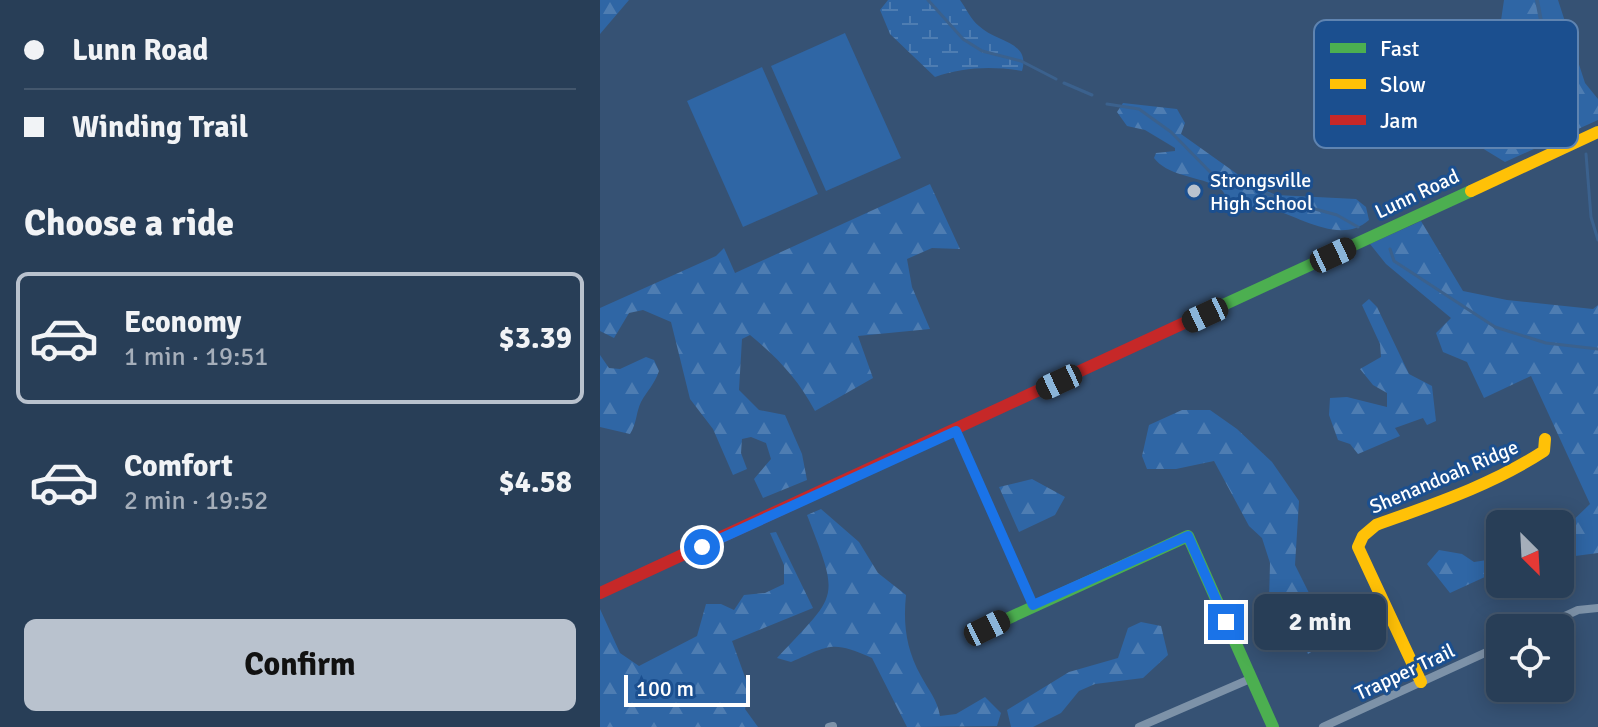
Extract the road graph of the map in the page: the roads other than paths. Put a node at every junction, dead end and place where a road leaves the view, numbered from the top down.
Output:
1 (1598, 132) edge
2 (1578, 141) edge
3 (1564, 148) edge
4 (956, 431) junction
5 (1545, 439) dead end
6 (600, 593) edge
7 (1033, 605) junction
8 (1598, 608) edge
9 (1569, 614) edge
10 (987, 628) dead end
11 (1486, 652) edge
12 (1250, 679) junction
13 (1421, 682) junction
14 (1139, 727) edge
15 (1273, 727) edge
16 (1323, 727) edge

1 - 2 street, Lunn Road
3 - 4 street, Lunn Road
4 - 6 street, Lunn Road
4 - 7 street
5 - 13 street, Shenandoah Ridge
7 - 10 street
7 - 12 street
8 - 9 street
11 - 13 street, Trapper Trail
12 - 14 street
12 - 15 street
13 - 16 street, Trapper Trail

